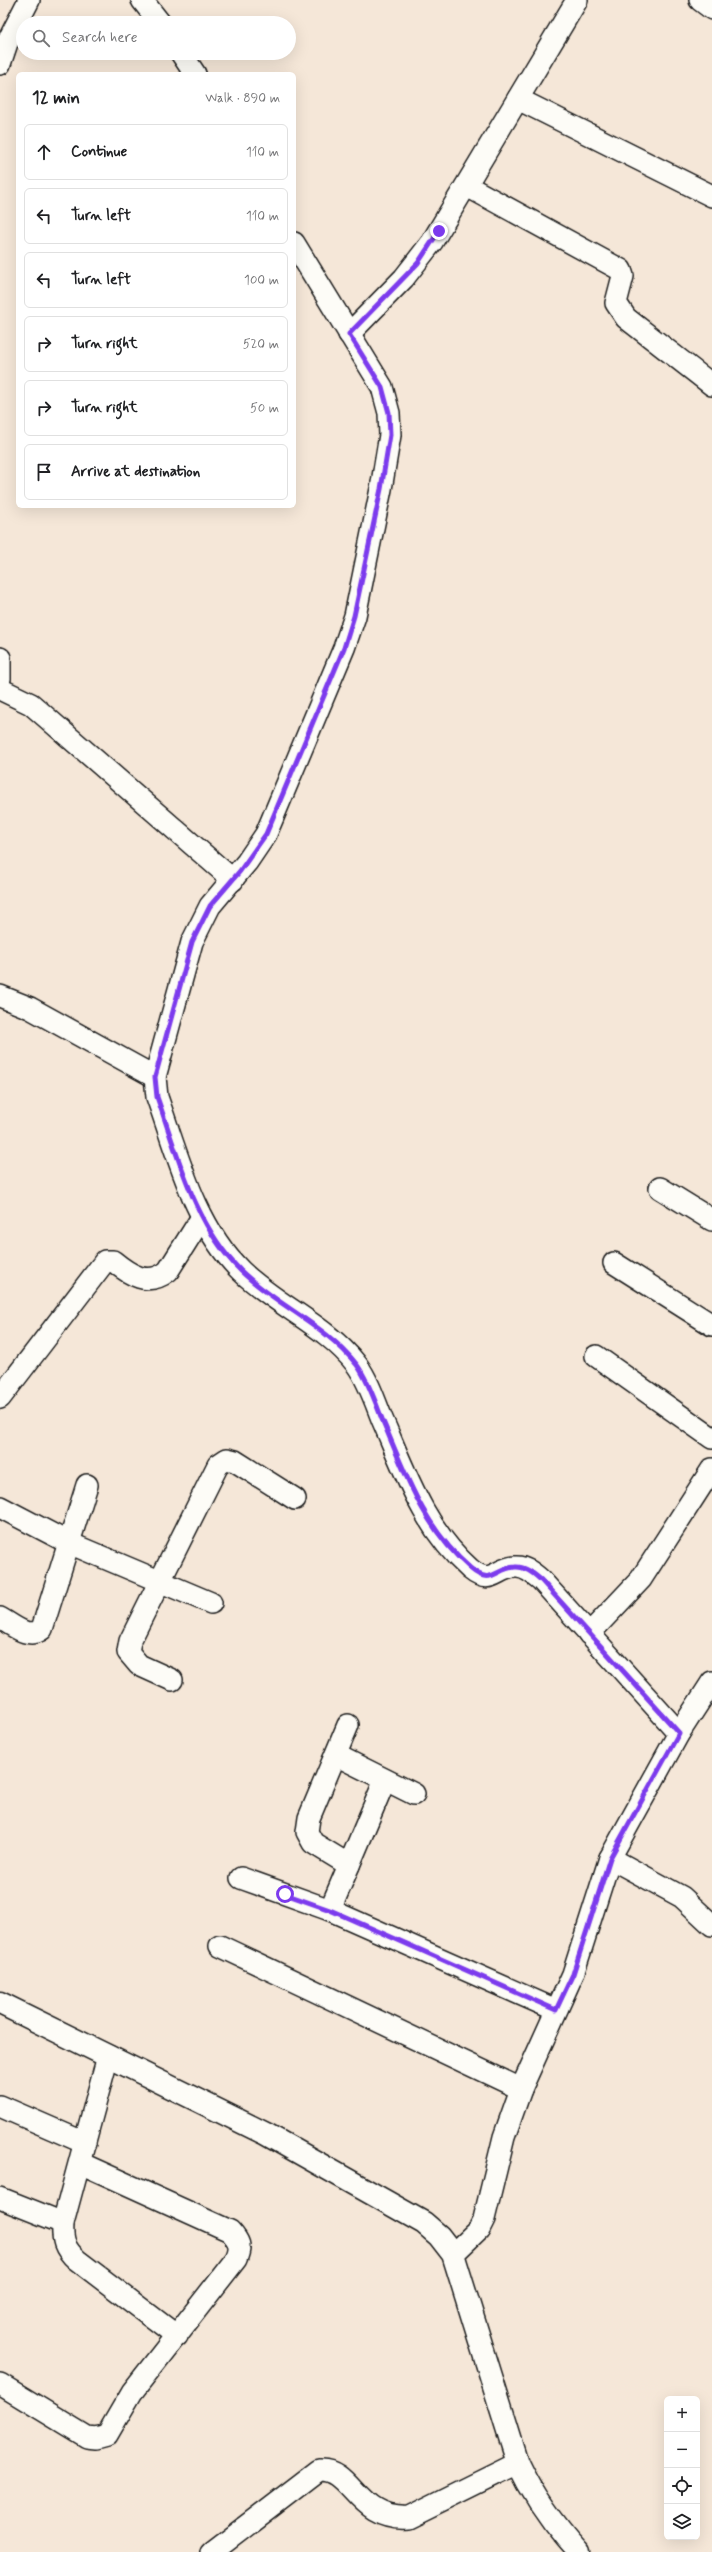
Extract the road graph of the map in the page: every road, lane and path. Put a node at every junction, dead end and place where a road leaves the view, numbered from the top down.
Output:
1 (29, 0) edge
2 (142, 0) edge
3 (577, 0) edge
4 (700, 0) edge
5 (712, 9) edge
6 (21, 16) edge
7 (155, 16) edge
8 (16, 25) edge
9 (186, 60) edge
10 (0, 64) edge
11 (194, 72) edge
12 (518, 99) junction
13 (467, 186) junction
14 (712, 196) edge
15 (296, 246) edge
16 (349, 334) junction
17 (712, 385) edge
18 (0, 658) edge
19 (0, 679) edge
20 (0, 689) edge
21 (233, 880) junction
22 (0, 996) edge
23 (155, 1077) junction
24 (660, 1188) dead end
25 (202, 1217) junction
26 (712, 1220) edge
27 (614, 1263) dead end
28 (712, 1325) edge
29 (596, 1356) dead end
30 (0, 1398) edge
31 (712, 1438) edge
32 (712, 1469) edge
33 (87, 1485) dead end
34 (295, 1499) dead end
35 (0, 1507) edge
36 (69, 1543) junction
37 (160, 1580) junction
38 (211, 1603) dead end
39 (0, 1618) edge
40 (589, 1634) junction
41 (172, 1680) dead end
42 (712, 1682) edge
43 (348, 1725) dead end
44 (679, 1733) junction
45 (336, 1755) junction
46 (385, 1780) junction
47 (414, 1794) dead end
48 (610, 1858) junction
49 (348, 1865) junction
50 (241, 1878) dead end
51 (330, 1910) junction
52 (712, 1925) edge
53 (220, 1946) dead end
54 (0, 2003) edge
55 (556, 2010) junction
56 (108, 2056) junction
57 (521, 2089) junction
58 (0, 2106) edge
59 (82, 2153) junction
60 (0, 2198) edge
61 (63, 2223) junction
62 (452, 2254) junction
63 (177, 2336) junction
64 (0, 2384) edge
65 (518, 2463) junction
66 (212, 2552) edge
67 (579, 2552) edge

1 - 6 street
2 - 7 street
3 - 12 street
4 - 5 street
8 - 10 street
9 - 11 street
12 - 13 street
12 - 14 street
13 - 16 street
13 - 17 street
15 - 16 street
16 - 21 street
18 - 19 street
20 - 21 street
21 - 23 street
22 - 23 street
23 - 25 street
24 - 26 street
25 - 30 street
25 - 40 street
27 - 28 street
29 - 31 street
32 - 40 street
33 - 36 street
34 - 37 street
35 - 36 street
36 - 37 street
36 - 39 street
37 - 38 street
37 - 41 street
40 - 44 street
42 - 44 street
43 - 45 street
44 - 48 street
45 - 46 street
45 - 49 street
46 - 47 street
46 - 49 street
48 - 52 street
48 - 55 street
49 - 51 street
50 - 51 street
51 - 55 street
53 - 57 street
54 - 56 main road
55 - 57 street
56 - 59 street
56 - 62 main road
57 - 62 street
58 - 59 street
59 - 61 street
59 - 63 street
60 - 61 street
61 - 63 street
62 - 65 main road
63 - 64 street
65 - 66 street
65 - 67 main road

